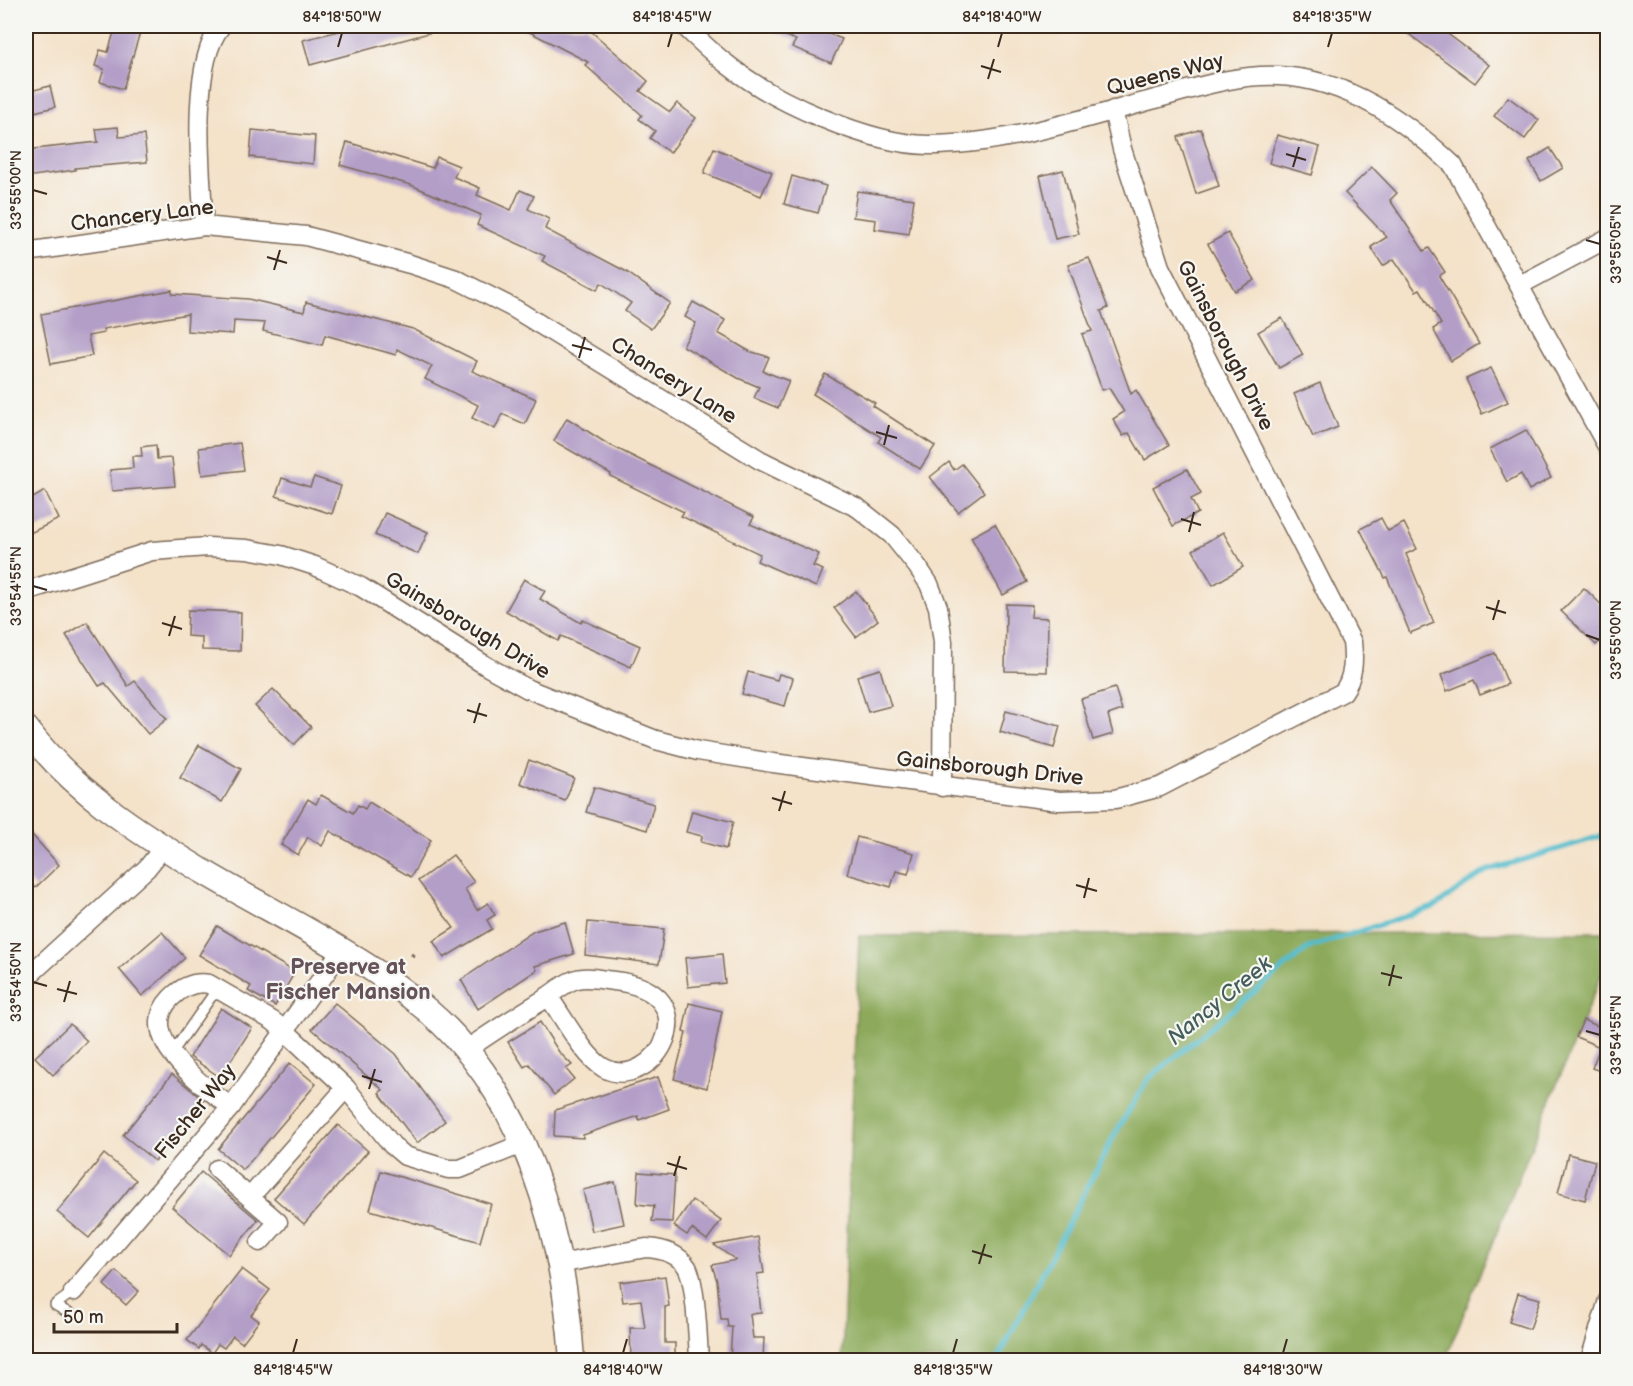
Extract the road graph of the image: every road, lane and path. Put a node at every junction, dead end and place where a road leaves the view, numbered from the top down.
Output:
1 (221, 26) edge
2 (684, 26) edge
3 (1113, 110) junction
4 (204, 226) junction
5 (1608, 238) edge
6 (26, 252) edge
7 (1520, 285) junction
8 (1608, 448) edge
9 (26, 591) edge
10 (27, 732) edge
11 (942, 787) junction
12 (163, 848) junction
13 (341, 951) junction
14 (411, 954) dead end
15 (418, 958) dead end
16 (26, 978) edge
17 (224, 993) junction
18 (548, 996) junction
19 (285, 1031) junction
20 (466, 1050) junction
21 (172, 1053) junction
22 (346, 1088) junction
23 (231, 1107) junction
24 (522, 1144) junction
25 (217, 1169) dead end
26 (250, 1197) junction
27 (260, 1242) dead end
28 (559, 1264) junction
29 (73, 1292) joint
30 (1608, 1300) edge
31 (72, 1315) dead end
32 (572, 1360) edge
33 (699, 1360) edge
34 (1590, 1360) edge

1 - 4 street
2 - 3 street, Queens Way
3 - 7 street, Queens Way
3 - 11 street, Gainsborough Drive
4 - 6 street, Chancery Lane
4 - 11 street, Chancery Lane
5 - 7 street
7 - 8 street, Queens Way
9 - 11 street, Gainsborough Drive
10 - 12 street
12 - 13 street
12 - 16 street
13 - 19 street, Fischer Way
13 - 20 street
14 - 15 path
17 - 19 street
17 - 21 lane
17 - 21 street
18 - 18 street
18 - 20 street
19 - 22 street
19 - 23 street, Fischer Way
20 - 24 street
21 - 23 street
22 - 24 street
22 - 26 street
23 - 29 street, Fischer Way
24 - 28 street
25 - 26 street
26 - 27 street
28 - 32 street
28 - 33 street
29 - 31 lane
30 - 34 street

